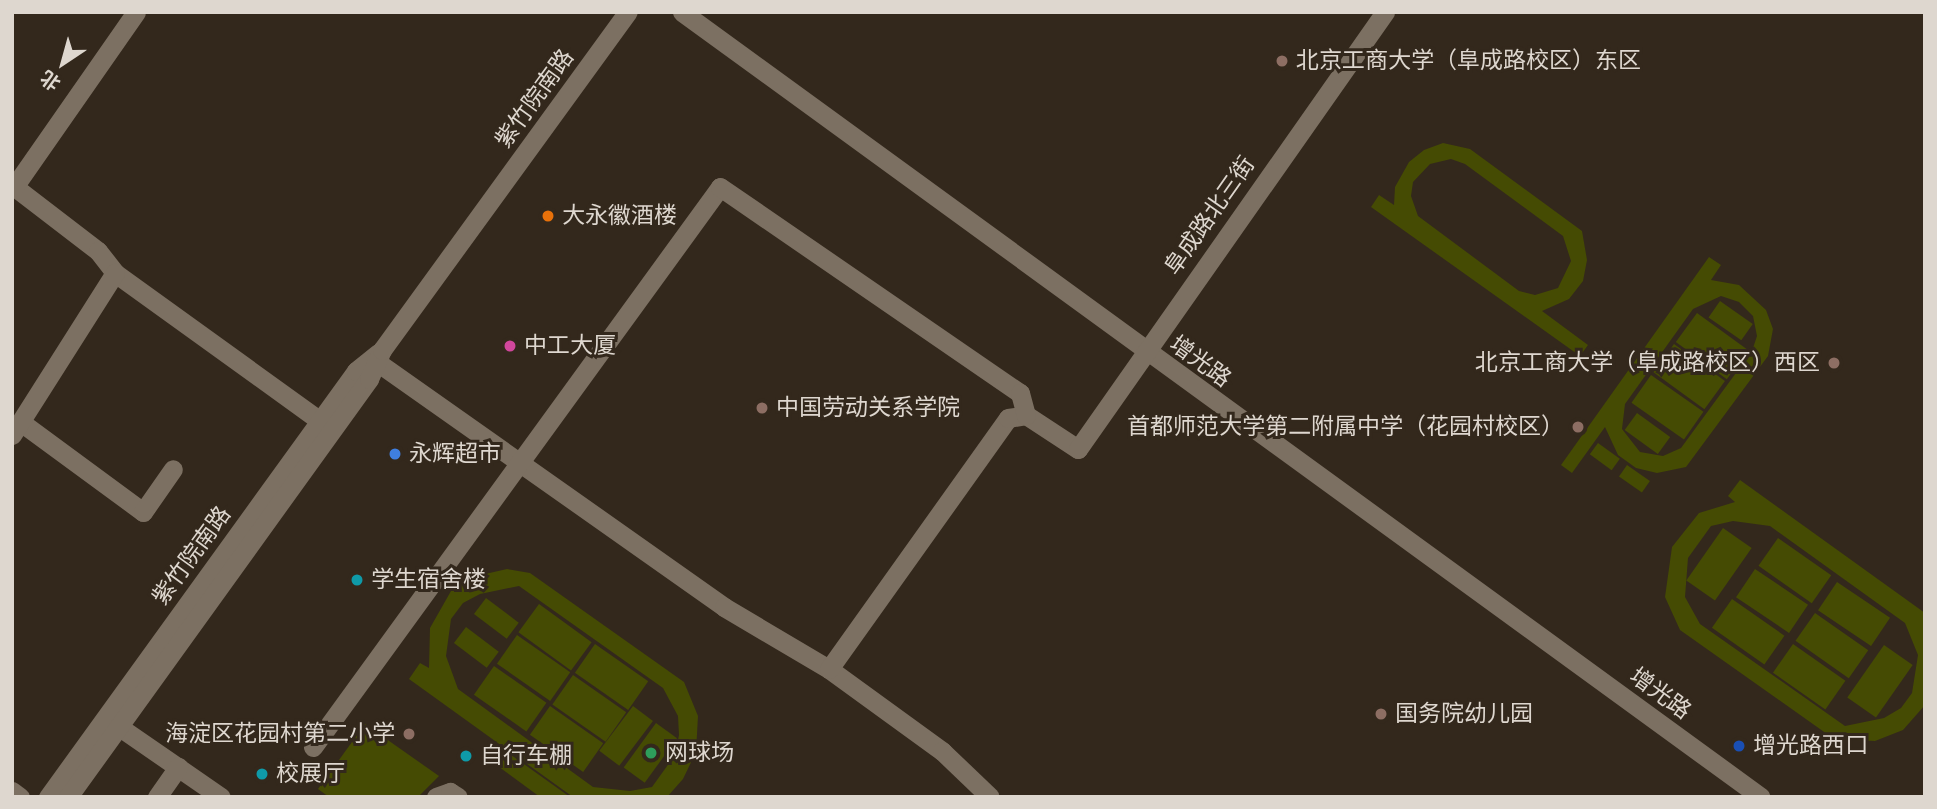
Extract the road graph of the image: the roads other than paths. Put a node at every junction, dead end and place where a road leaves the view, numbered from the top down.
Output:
1 (136, 12) edge
2 (628, 12) edge
3 (682, 12) edge
4 (1385, 12) edge
5 (13, 186) edge
6 (115, 273) junction
7 (1145, 353) junction
8 (379, 356) junction
9 (1026, 415) junction
10 (18, 419) edge
11 (320, 421) junction
12 (520, 462) junction
13 (173, 469) dead end
14 (829, 669) junction
15 (118, 726) junction
16 (313, 747) dead end
17 (178, 767) junction
18 (12, 791) edge
19 (20, 797) edge
20 (48, 797) edge
21 (68, 797) edge
22 (157, 797) edge
23 (221, 797) edge
24 (436, 797) edge
25 (457, 797) edge
26 (990, 797) edge
27 (1761, 797) edge

1 - 5 street
2 - 8 street, 紫竹院南路
3 - 7 street, 增光路
4 - 7 street, 阜成路北三街
5 - 6 street
6 - 10 street
6 - 11 street
7 - 9 street, 阜成路北三街
7 - 27 street, 增光路
8 - 11 street, 紫竹院南路
8 - 12 street
8 - 15 street, 紫竹院南路
9 - 12 street
9 - 14 street
10 - 13 street
11 - 20 street, 紫竹院南路
12 - 14 street
12 - 16 street
14 - 26 street
15 - 17 street
15 - 21 street, 紫竹院南路
17 - 22 street
17 - 23 street
18 - 19 street
24 - 25 street

